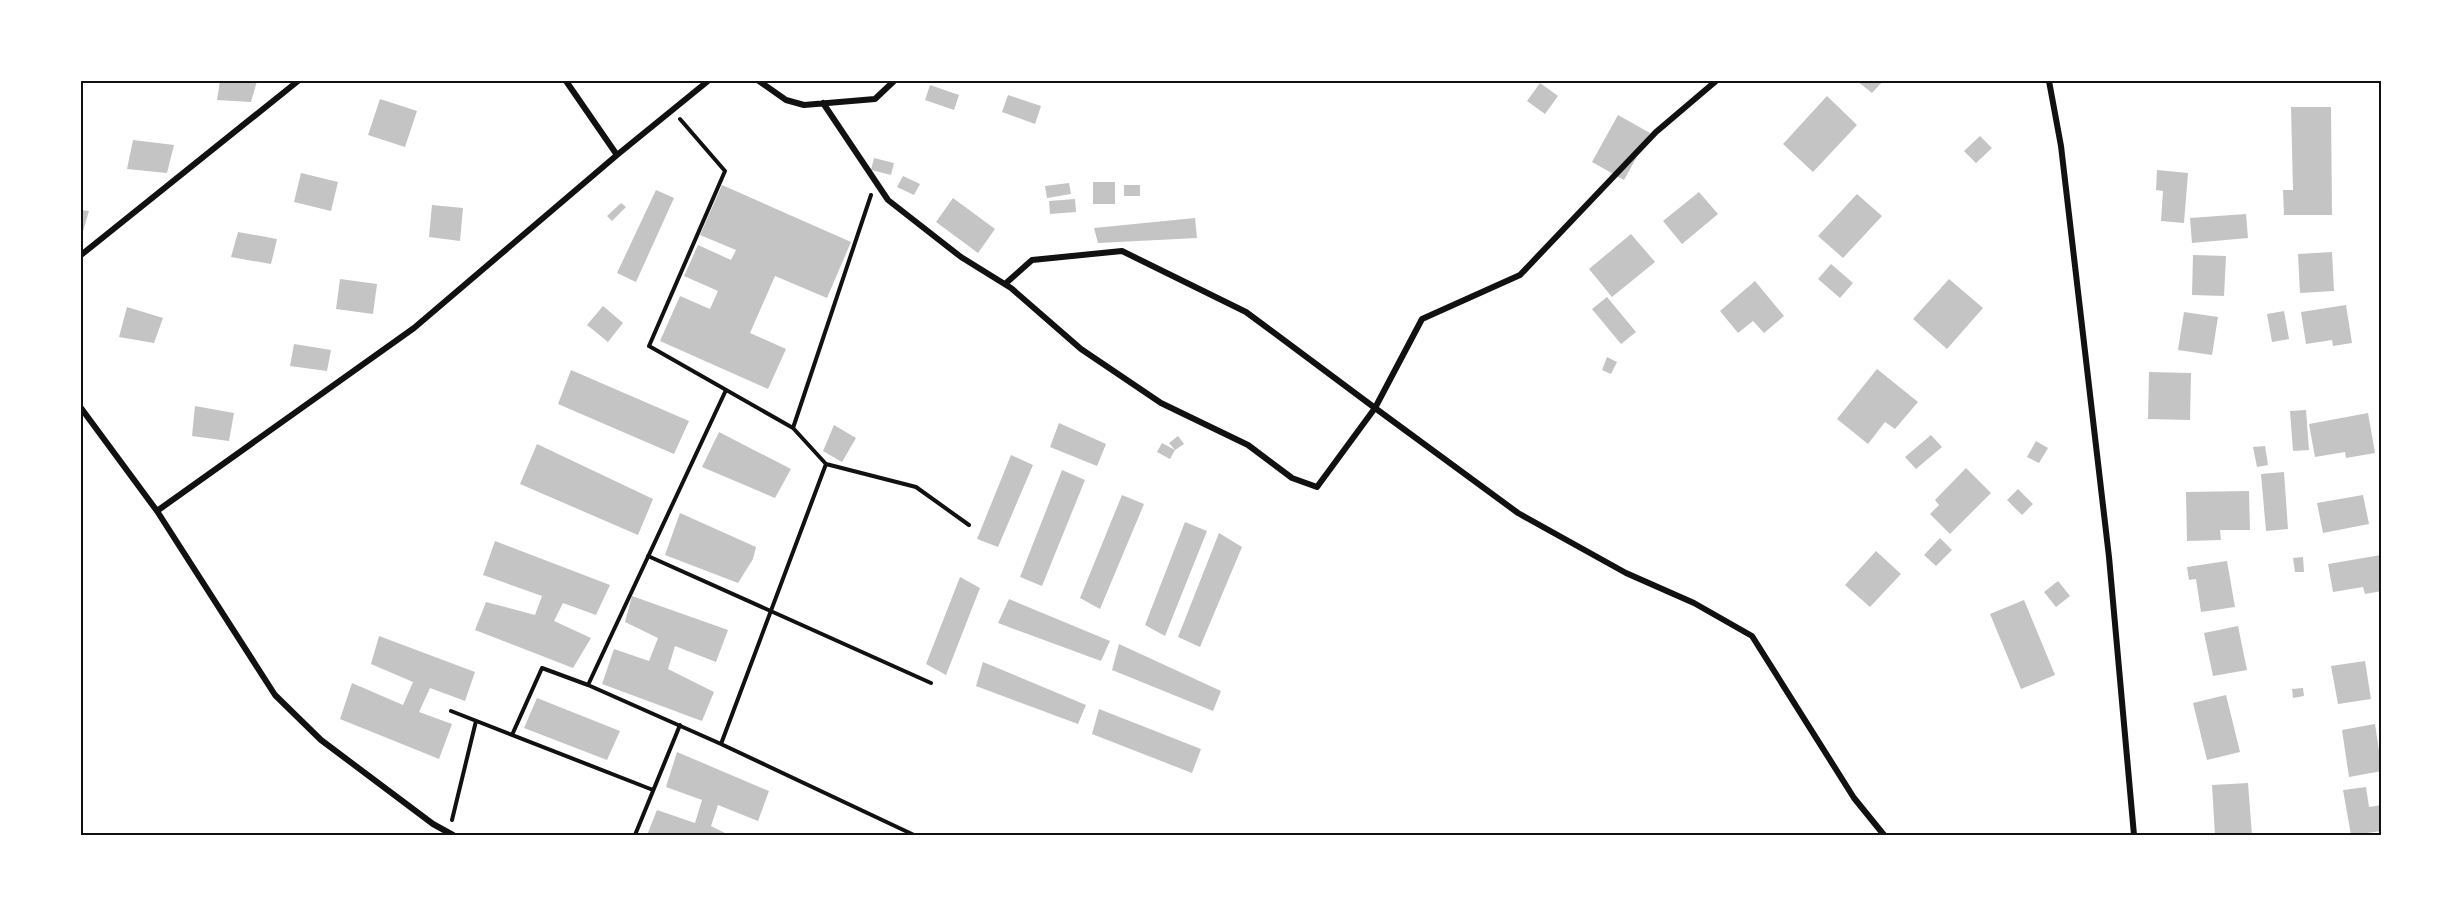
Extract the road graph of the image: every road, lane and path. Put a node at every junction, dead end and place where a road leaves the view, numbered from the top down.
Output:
1 (298, 81) edge
2 (566, 81) edge
3 (708, 81) edge
4 (759, 81) edge
5 (894, 81) edge
6 (1716, 81) edge
7 (2049, 81) edge
8 (823, 103) junction
9 (672, 110) junction
10 (617, 155) junction
11 (872, 191) dead end
12 (81, 255) edge
13 (1005, 284) junction
14 (726, 390) junction
15 (81, 408) edge
16 (1375, 408) junction
17 (793, 428) junction
18 (826, 464) junction
19 (157, 510) junction
20 (969, 525) dead end
21 (648, 556) junction
22 (771, 610) junction
23 (931, 683) dead end
24 (588, 685) junction
25 (451, 711) dead end
26 (476, 722) junction
27 (680, 725) junction
28 (512, 735) junction
29 (721, 744) junction
30 (653, 790) junction
31 (451, 834) edge
32 (635, 835) edge
33 (914, 835) edge
34 (1884, 835) edge
35 (2134, 835) edge

1 - 12 street
2 - 10 street
3 - 9 street
4 - 8 street
5 - 8 street
6 - 16 street
7 - 35 street
8 - 13 street
9 - 10 street
9 - 14 path
10 - 19 street
11 - 17 path
13 - 16 street
13 - 16 street
14 - 17 path
14 - 21 path
15 - 19 street
16 - 34 street
17 - 18 path
18 - 20 path
18 - 22 path
19 - 31 street
21 - 22 path
21 - 24 path
22 - 23 path
22 - 29 path
24 - 27 path
24 - 28 path
25 - 26 path
26 - 28 path
26 - 31 path
27 - 29 path
27 - 30 path
28 - 30 path
29 - 33 path
30 - 32 path

